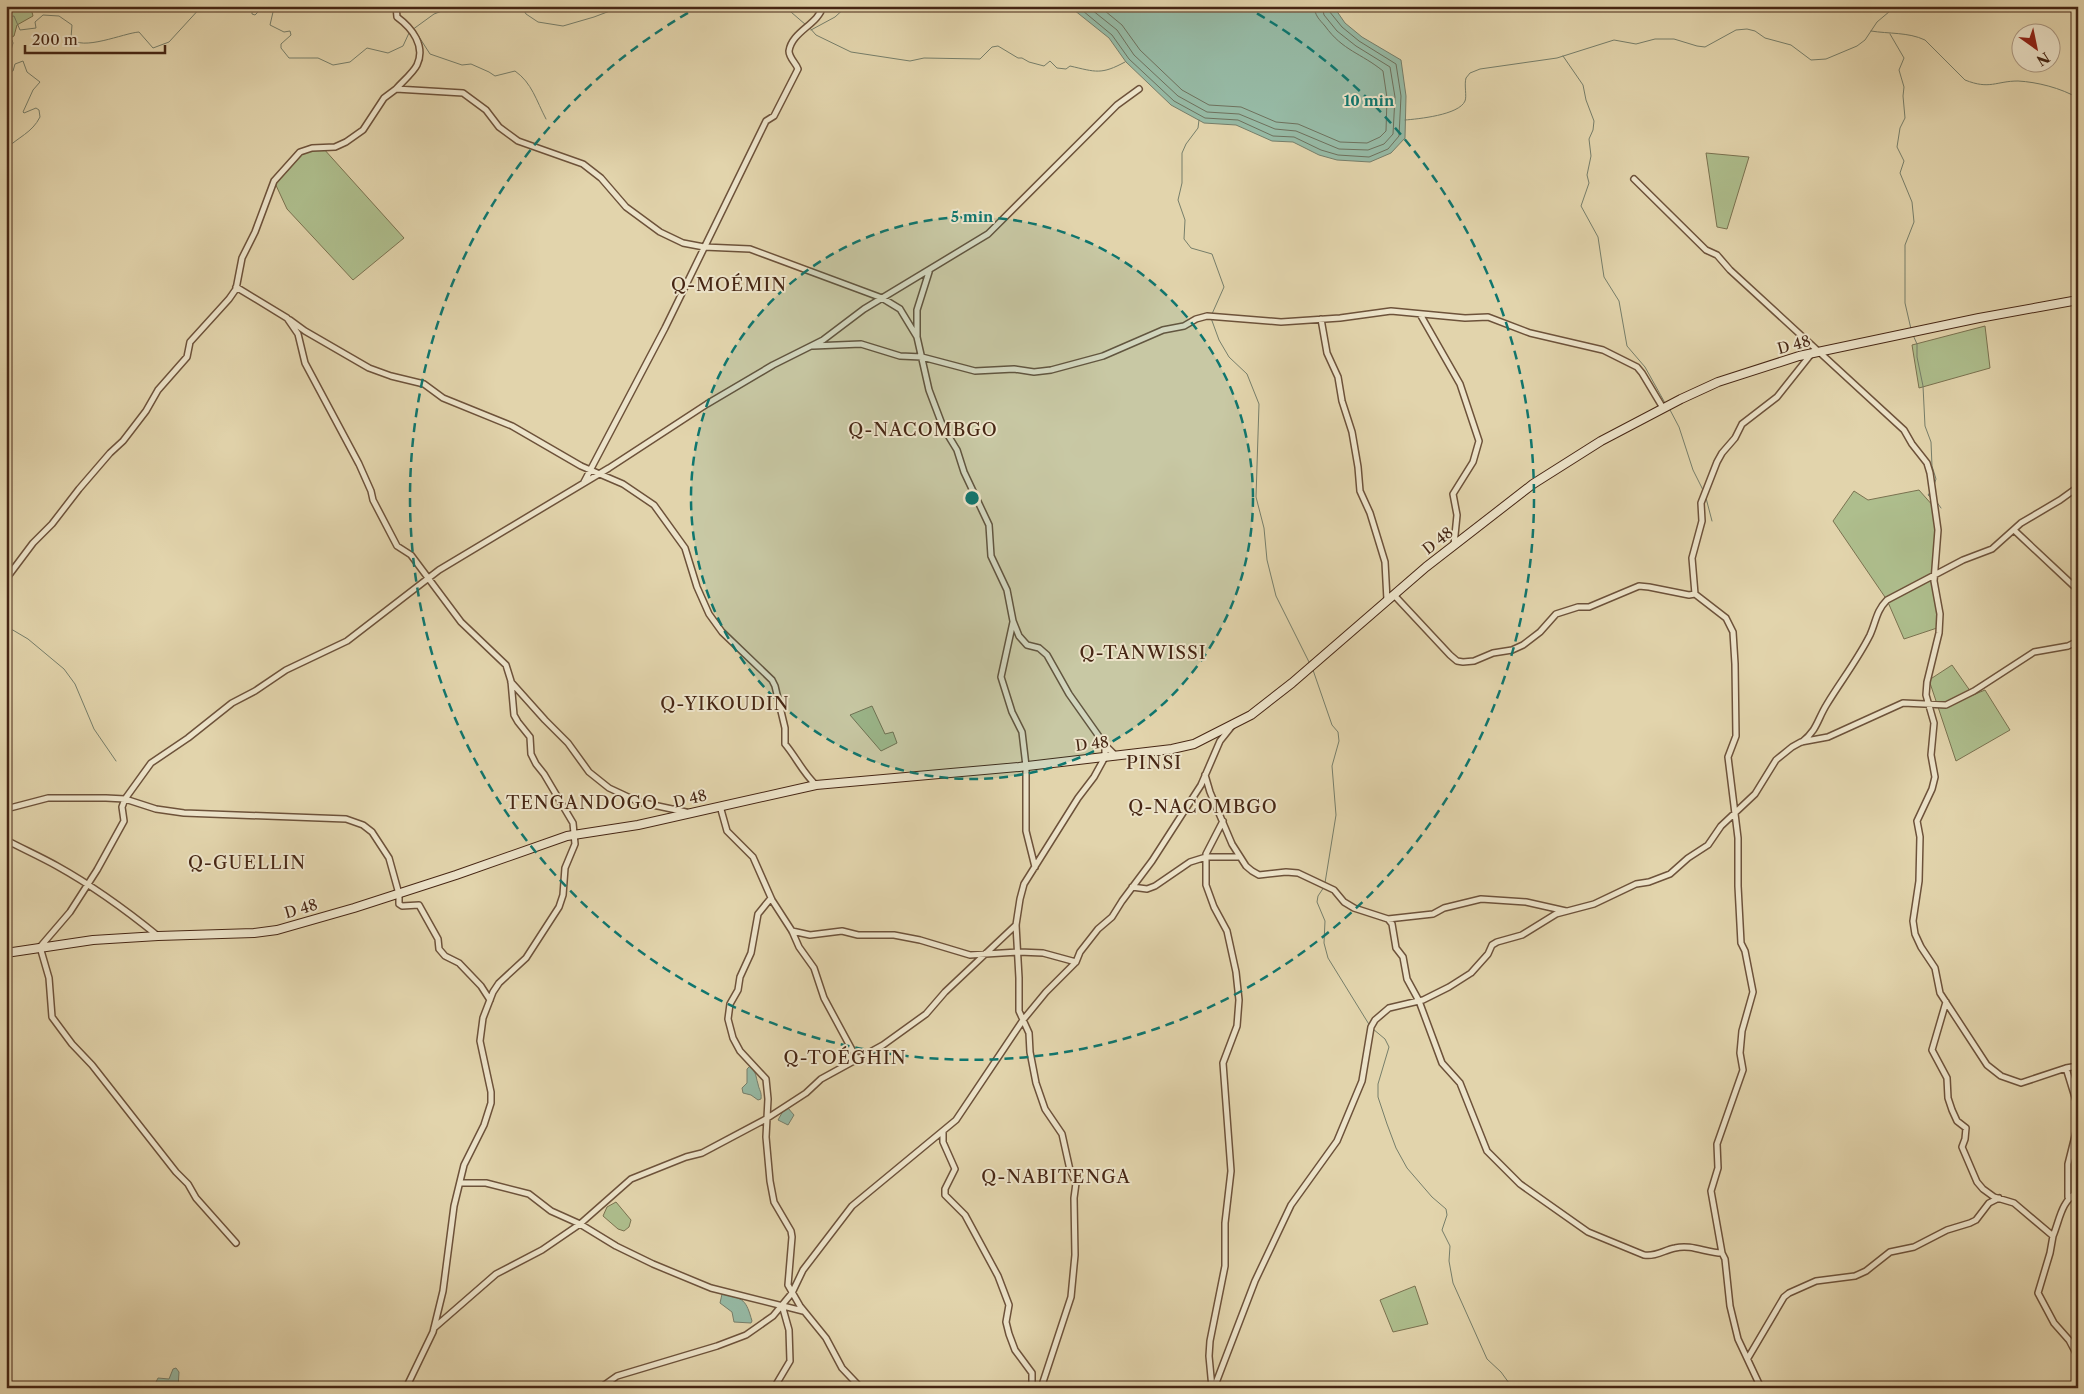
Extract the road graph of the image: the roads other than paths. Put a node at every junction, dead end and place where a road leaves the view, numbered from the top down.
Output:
1 (396, 6) edge
2 (823, 6) edge
3 (396, 89) junction
4 (1139, 89) dead end
5 (1634, 179) dead end
6 (704, 247) junction
7 (929, 271) junction
8 (236, 286) junction
9 (882, 298) junction
10 (2078, 300) edge
11 (1420, 314) junction
12 (287, 318) junction
13 (1321, 319) junction
14 (917, 337) junction
15 (810, 346) junction
16 (1816, 353) junction
17 (922, 357) junction
18 (1663, 408) junction
19 (591, 470) junction
20 (600, 474) junction
21 (583, 484) junction
22 (2078, 487) edge
23 (2014, 530) junction
24 (1454, 545) junction
25 (1935, 576) junction
26 (429, 578) junction
27 (6, 579) edge
28 (2078, 590) edge
29 (1695, 594) junction
30 (1394, 595) junction
31 (1387, 601) junction
32 (1013, 621) junction
33 (2078, 641) edge
34 (510, 681) junction
35 (1929, 703) junction
36 (1232, 726) junction
37 (1801, 742) junction
38 (1105, 745) junction
39 (1116, 756) junction
40 (1105, 757) junction
41 (1026, 766) junction
42 (1205, 775) junction
43 (816, 785) junction
44 (125, 799) junction
45 (720, 806) junction
46 (6, 809) edge
47 (690, 813) junction
48 (1734, 813) junction
49 (1223, 821) junction
50 (574, 835) junction
51 (6, 840) edge
52 (1240, 856) junction
53 (1206, 857) junction
54 (1035, 868) junction
55 (87, 884) junction
56 (1132, 887) junction
57 (399, 894) junction
58 (770, 898) junction
59 (1566, 911) junction
60 (1388, 919) junction
61 (1016, 925) junction
62 (792, 931) junction
63 (158, 936) junction
64 (40, 947) junction
65 (1019, 952) junction
66 (6, 953) edge
67 (984, 955) junction
68 (1076, 962) junction
69 (490, 1000) junction
70 (1419, 1001) junction
71 (1946, 1002) junction
72 (1023, 1020) junction
73 (858, 1060) junction
74 (2078, 1066) edge
75 (2066, 1068) junction
76 (2078, 1107) edge
77 (766, 1119) junction
78 (2078, 1124) edge
79 (943, 1132) junction
80 (460, 1183) junction
81 (2078, 1192) edge
82 (2068, 1197) junction
83 (2000, 1198) junction
84 (580, 1224) junction
85 (2053, 1236) junction
86 (236, 1243) dead end
87 (1722, 1253) junction
88 (792, 1293) junction
89 (782, 1305) junction
90 (804, 1311) junction
91 (434, 1328) junction
92 (2078, 1357) edge
93 (1748, 1358) junction
94 (851, 1378) junction
95 (406, 1388) edge
96 (600, 1388) edge
97 (774, 1388) edge
98 (853, 1388) edge
99 (861, 1388) edge
100 (1032, 1388) edge
101 (1040, 1388) edge
102 (1213, 1388) edge
103 (1761, 1388) edge

1 - 3 street
2 - 6 street
3 - 6 street
3 - 8 street
4 - 7 street
5 - 16 street
6 - 9 street
6 - 19 street
7 - 9 street
7 - 14 street
8 - 12 street
8 - 27 street
9 - 14 street
9 - 15 street
10 - 16 street, D 48
11 - 13 street
11 - 18 street
11 - 24 street
12 - 19 street
12 - 26 street
13 - 17 street
13 - 31 street
14 - 17 street
15 - 17 street
15 - 20 street
16 - 18 street, D 48
16 - 25 street
16 - 29 street
17 - 32 street
18 - 24 street, D 48
19 - 20 street
19 - 21 street
20 - 21 street
20 - 43 street
21 - 26 street
22 - 23 street
23 - 25 street
23 - 28 street
24 - 30 street, D 48
25 - 35 street
25 - 37 street
26 - 34 street
26 - 44 street
29 - 30 street
29 - 48 street
30 - 31 street, D 48
31 - 36 street, D 48
32 - 38 street
32 - 41 street
33 - 35 street
34 - 47 street
34 - 50 street
35 - 37 street
35 - 71 street
36 - 39 street, D 48
36 - 42 street
37 - 48 street
38 - 39 street
38 - 40 street
39 - 40 street, D 48
40 - 41 street, D 48
40 - 54 street
41 - 43 street, D 48
41 - 54 street
42 - 49 street
42 - 56 street
43 - 45 street, D 48
44 - 46 street
44 - 55 street
44 - 57 street
45 - 47 street, D 48
45 - 58 street
47 - 50 street, D 48
48 - 59 street
48 - 87 street
49 - 52 street
49 - 53 street
50 - 57 street, D 48
50 - 69 street
51 - 55 street
52 - 53 street
52 - 60 street
53 - 56 street
53 - 102 street
54 - 61 street
55 - 63 street
55 - 64 street
56 - 68 street
57 - 63 street, D 48
57 - 69 street
58 - 62 street
58 - 77 street
59 - 60 street
59 - 70 street
60 - 70 street
61 - 65 street
61 - 67 street
62 - 67 street
62 - 73 street
63 - 64 street, D 48
64 - 66 street, D 48
64 - 86 street
65 - 67 street
65 - 68 street
65 - 72 street
67 - 73 street
68 - 72 street
69 - 80 street
70 - 87 street
70 - 102 street
71 - 75 street
71 - 83 street
72 - 79 street
72 - 101 street
73 - 77 street
74 - 75 street
75 - 76 street
77 - 84 street
77 - 88 street
78 - 82 street
79 - 88 street
79 - 100 street
80 - 84 street
80 - 91 street
81 - 82 street
82 - 85 street
83 - 85 street
83 - 93 street
84 - 89 street
84 - 91 street
85 - 92 street
87 - 93 street
88 - 89 street
88 - 90 street
89 - 90 street
89 - 96 street
89 - 97 street
90 - 94 street
91 - 95 street
93 - 103 street
94 - 98 street
94 - 99 street

